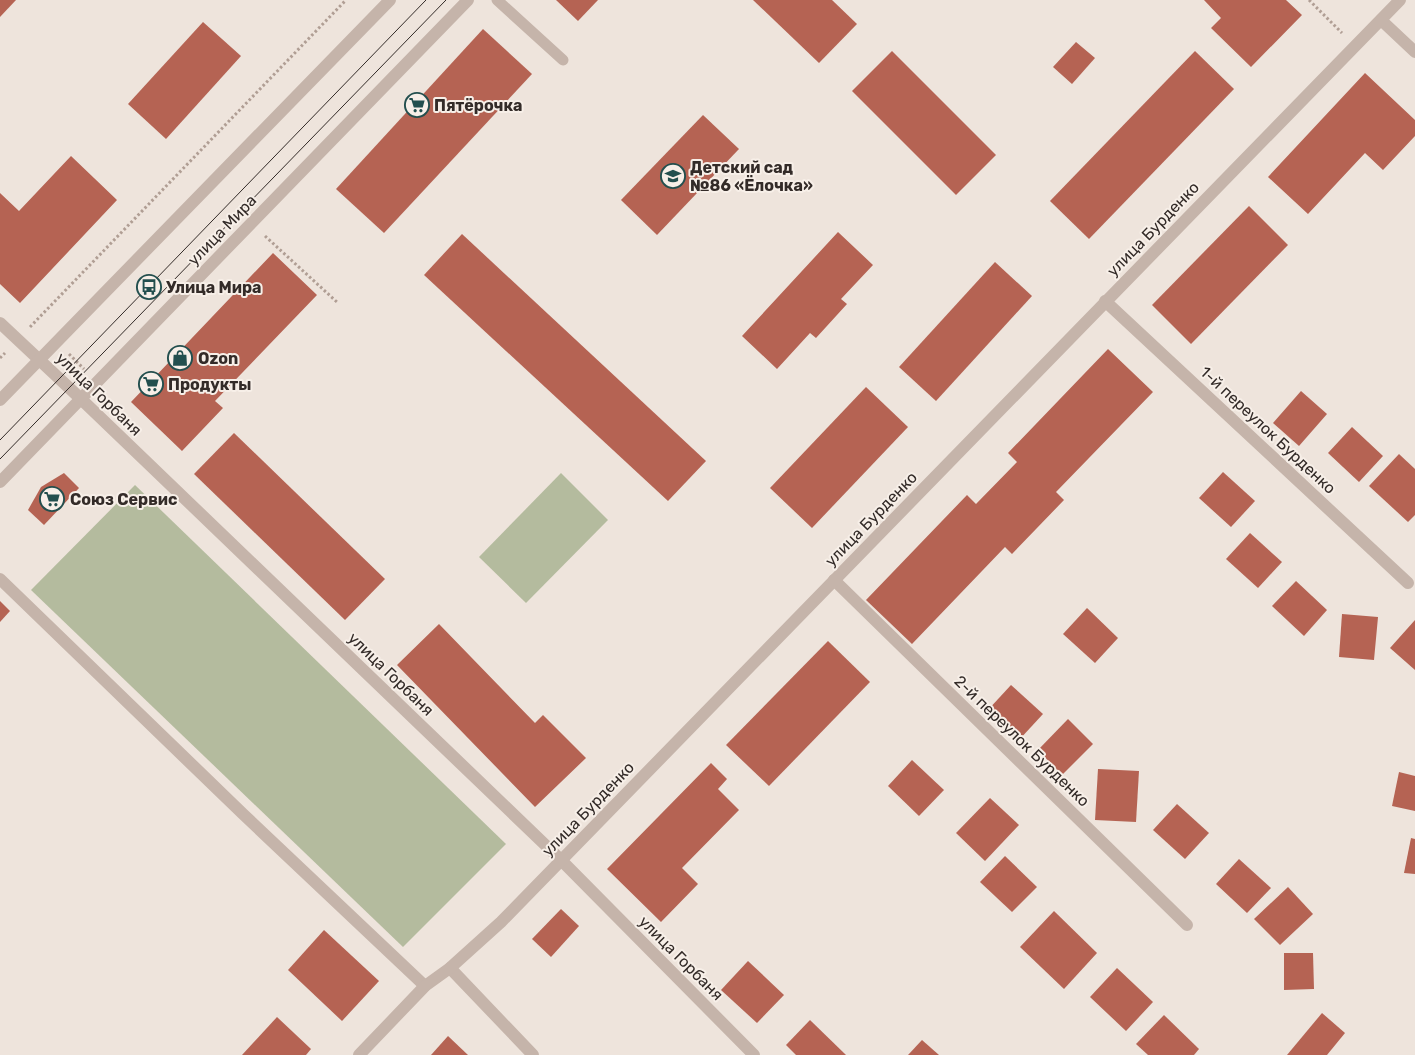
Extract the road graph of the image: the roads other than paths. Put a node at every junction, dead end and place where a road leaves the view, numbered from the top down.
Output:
1 (390, 0) edge
2 (468, 0) edge
3 (497, 0) edge
4 (1400, 0) edge
5 (1382, 20) junction
6 (1415, 52) edge
7 (563, 60) dead end
8 (1105, 301) junction
9 (0, 323) edge
10 (40, 360) junction
11 (81, 399) junction
12 (0, 400) edge
13 (0, 482) edge
14 (0, 579) edge
15 (834, 580) junction
16 (1408, 583) dead end
17 (561, 860) junction
18 (1187, 925) dead end
19 (450, 968) junction
20 (425, 986) junction
21 (359, 1055) edge
22 (533, 1055) edge
23 (754, 1055) edge

1 - 10 street
2 - 11 street, улица Мира
3 - 7 lane
4 - 5 street, улица Бурденко
5 - 6 street
5 - 8 street, улица Бурденко
8 - 15 street, улица Бурденко
8 - 16 street, 1-й переулок Бурденко
9 - 10 street, улица Горбаня
10 - 11 street, улица Горбаня
10 - 12 street
11 - 13 street, улица Мира
11 - 17 street, улица Горбаня
14 - 20 street
15 - 17 street, улица Бурденко
15 - 18 street, 2-й переулок Бурденко
17 - 19 street, улица Бурденко
17 - 23 street, улица Горбаня
19 - 20 street, улица Бурденко
19 - 22 street
20 - 21 street, улица Бурденко

